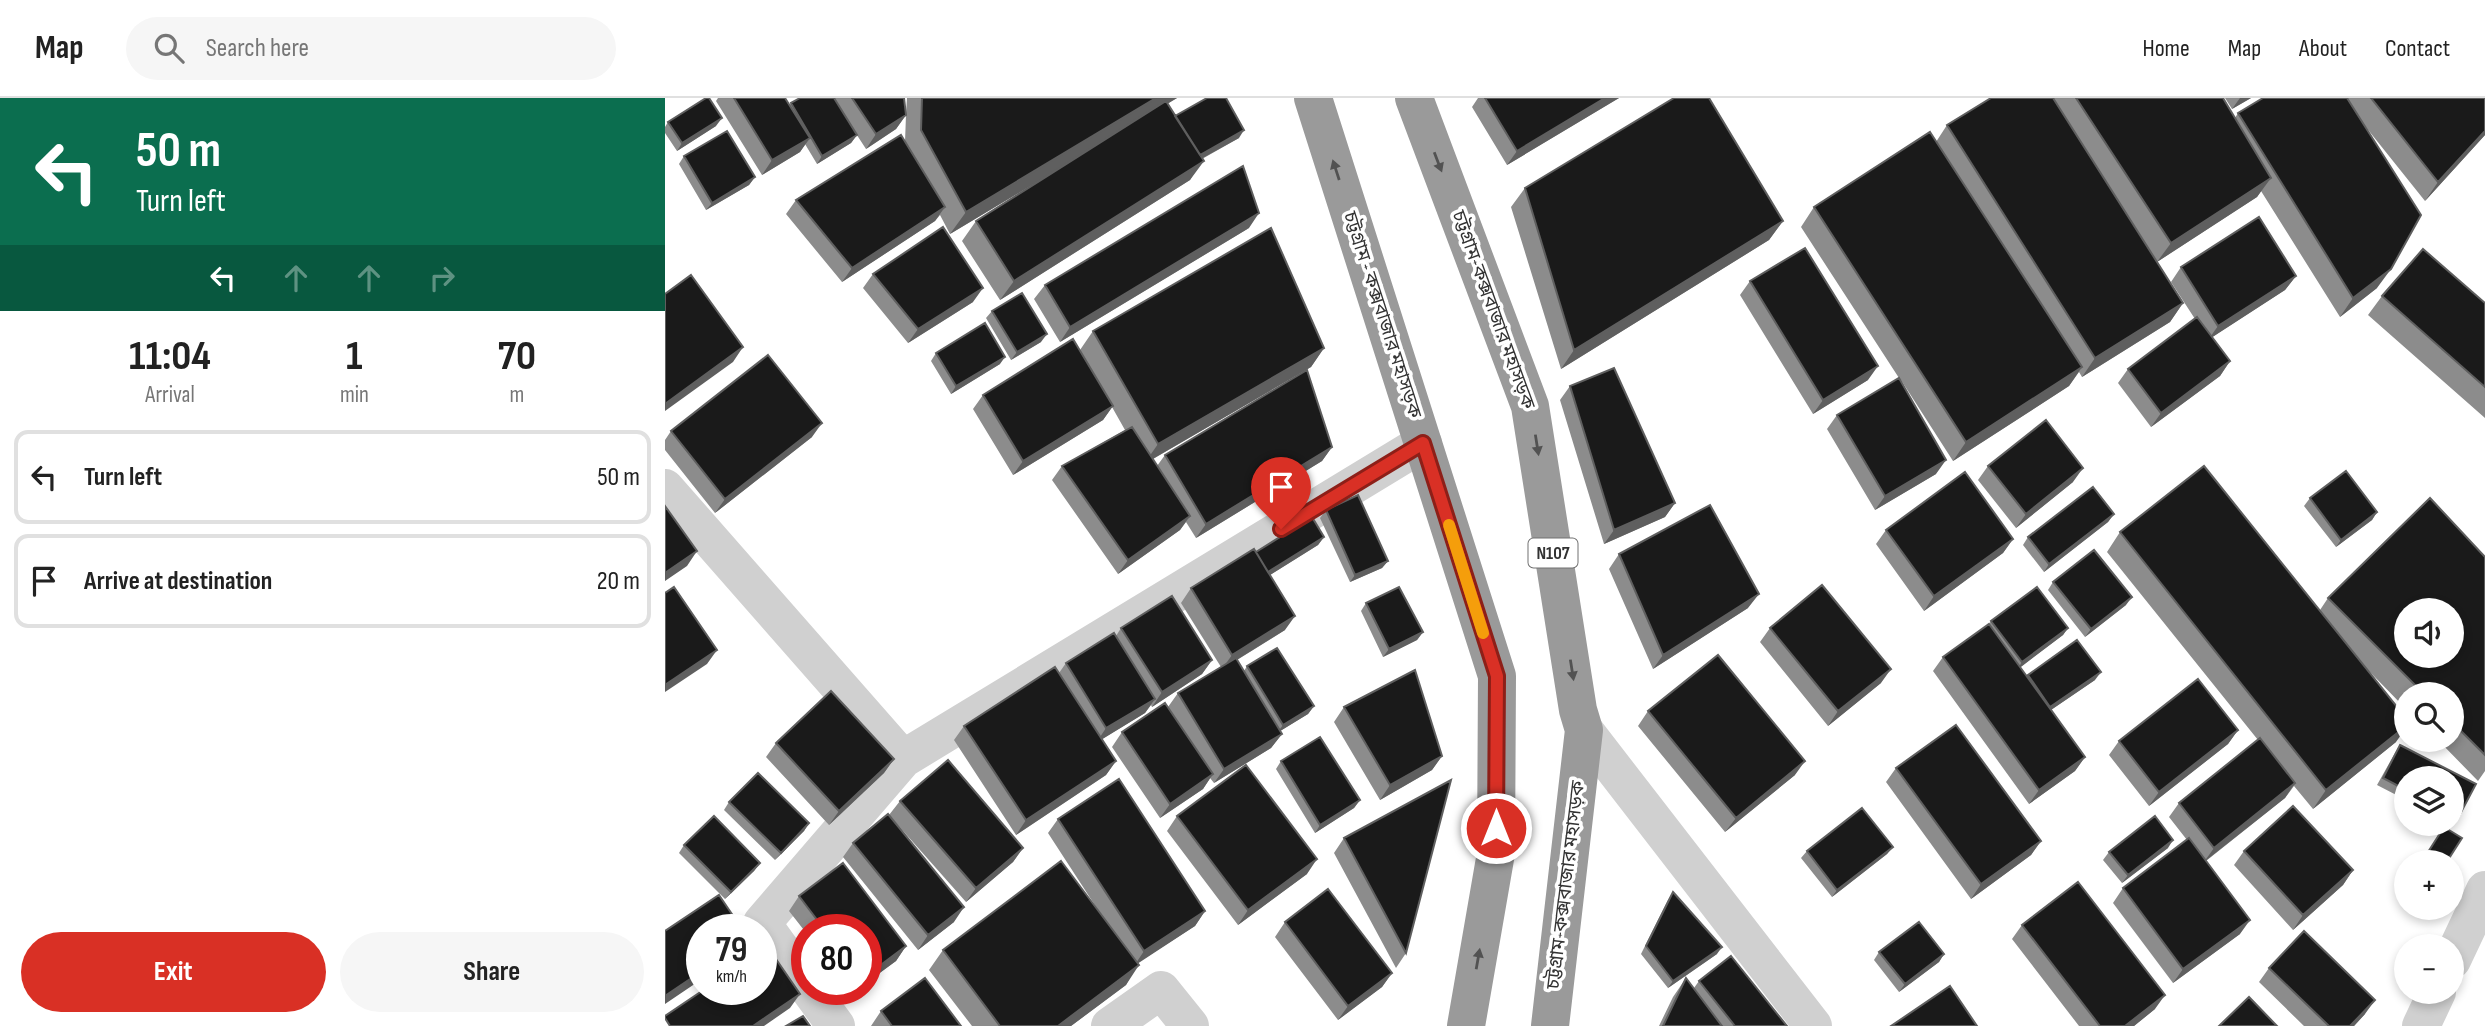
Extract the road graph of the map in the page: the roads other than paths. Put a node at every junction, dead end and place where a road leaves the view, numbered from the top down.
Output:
1 (1313, 98) edge
2 (1414, 98) edge
3 (1423, 443) junction
4 (665, 488) edge
5 (1584, 730) junction
6 (903, 759) junction
7 (2485, 890) edge
8 (2464, 935) edge
9 (791, 963) edge
10 (2431, 1004) edge
11 (821, 1005) edge
12 (836, 1026) edge
13 (1110, 1026) edge
14 (1190, 1026) edge
15 (1466, 1026) edge
16 (1550, 1026) edge
17 (1813, 1026) edge
18 (2421, 1026) edge

3 -> 1 highway, চট্টগ্রাম - কক্সবাজার মহাসড়ক
2 -> 5 highway, চট্টগ্রাম-কক্সবাজার মহাসড়ক / N107
3 - 6 street
15 -> 3 highway, চট্টগ্রাম - কক্সবাজার মহাসড়ক
4 - 6 street
5 - 16 highway, চট্টগ্রাম-কক্সবাজার মহাসড়ক / N107
5 - 17 street
6 - 9 street
7 - 8 street
10 - 18 street
11 - 12 street
13 - 14 street

